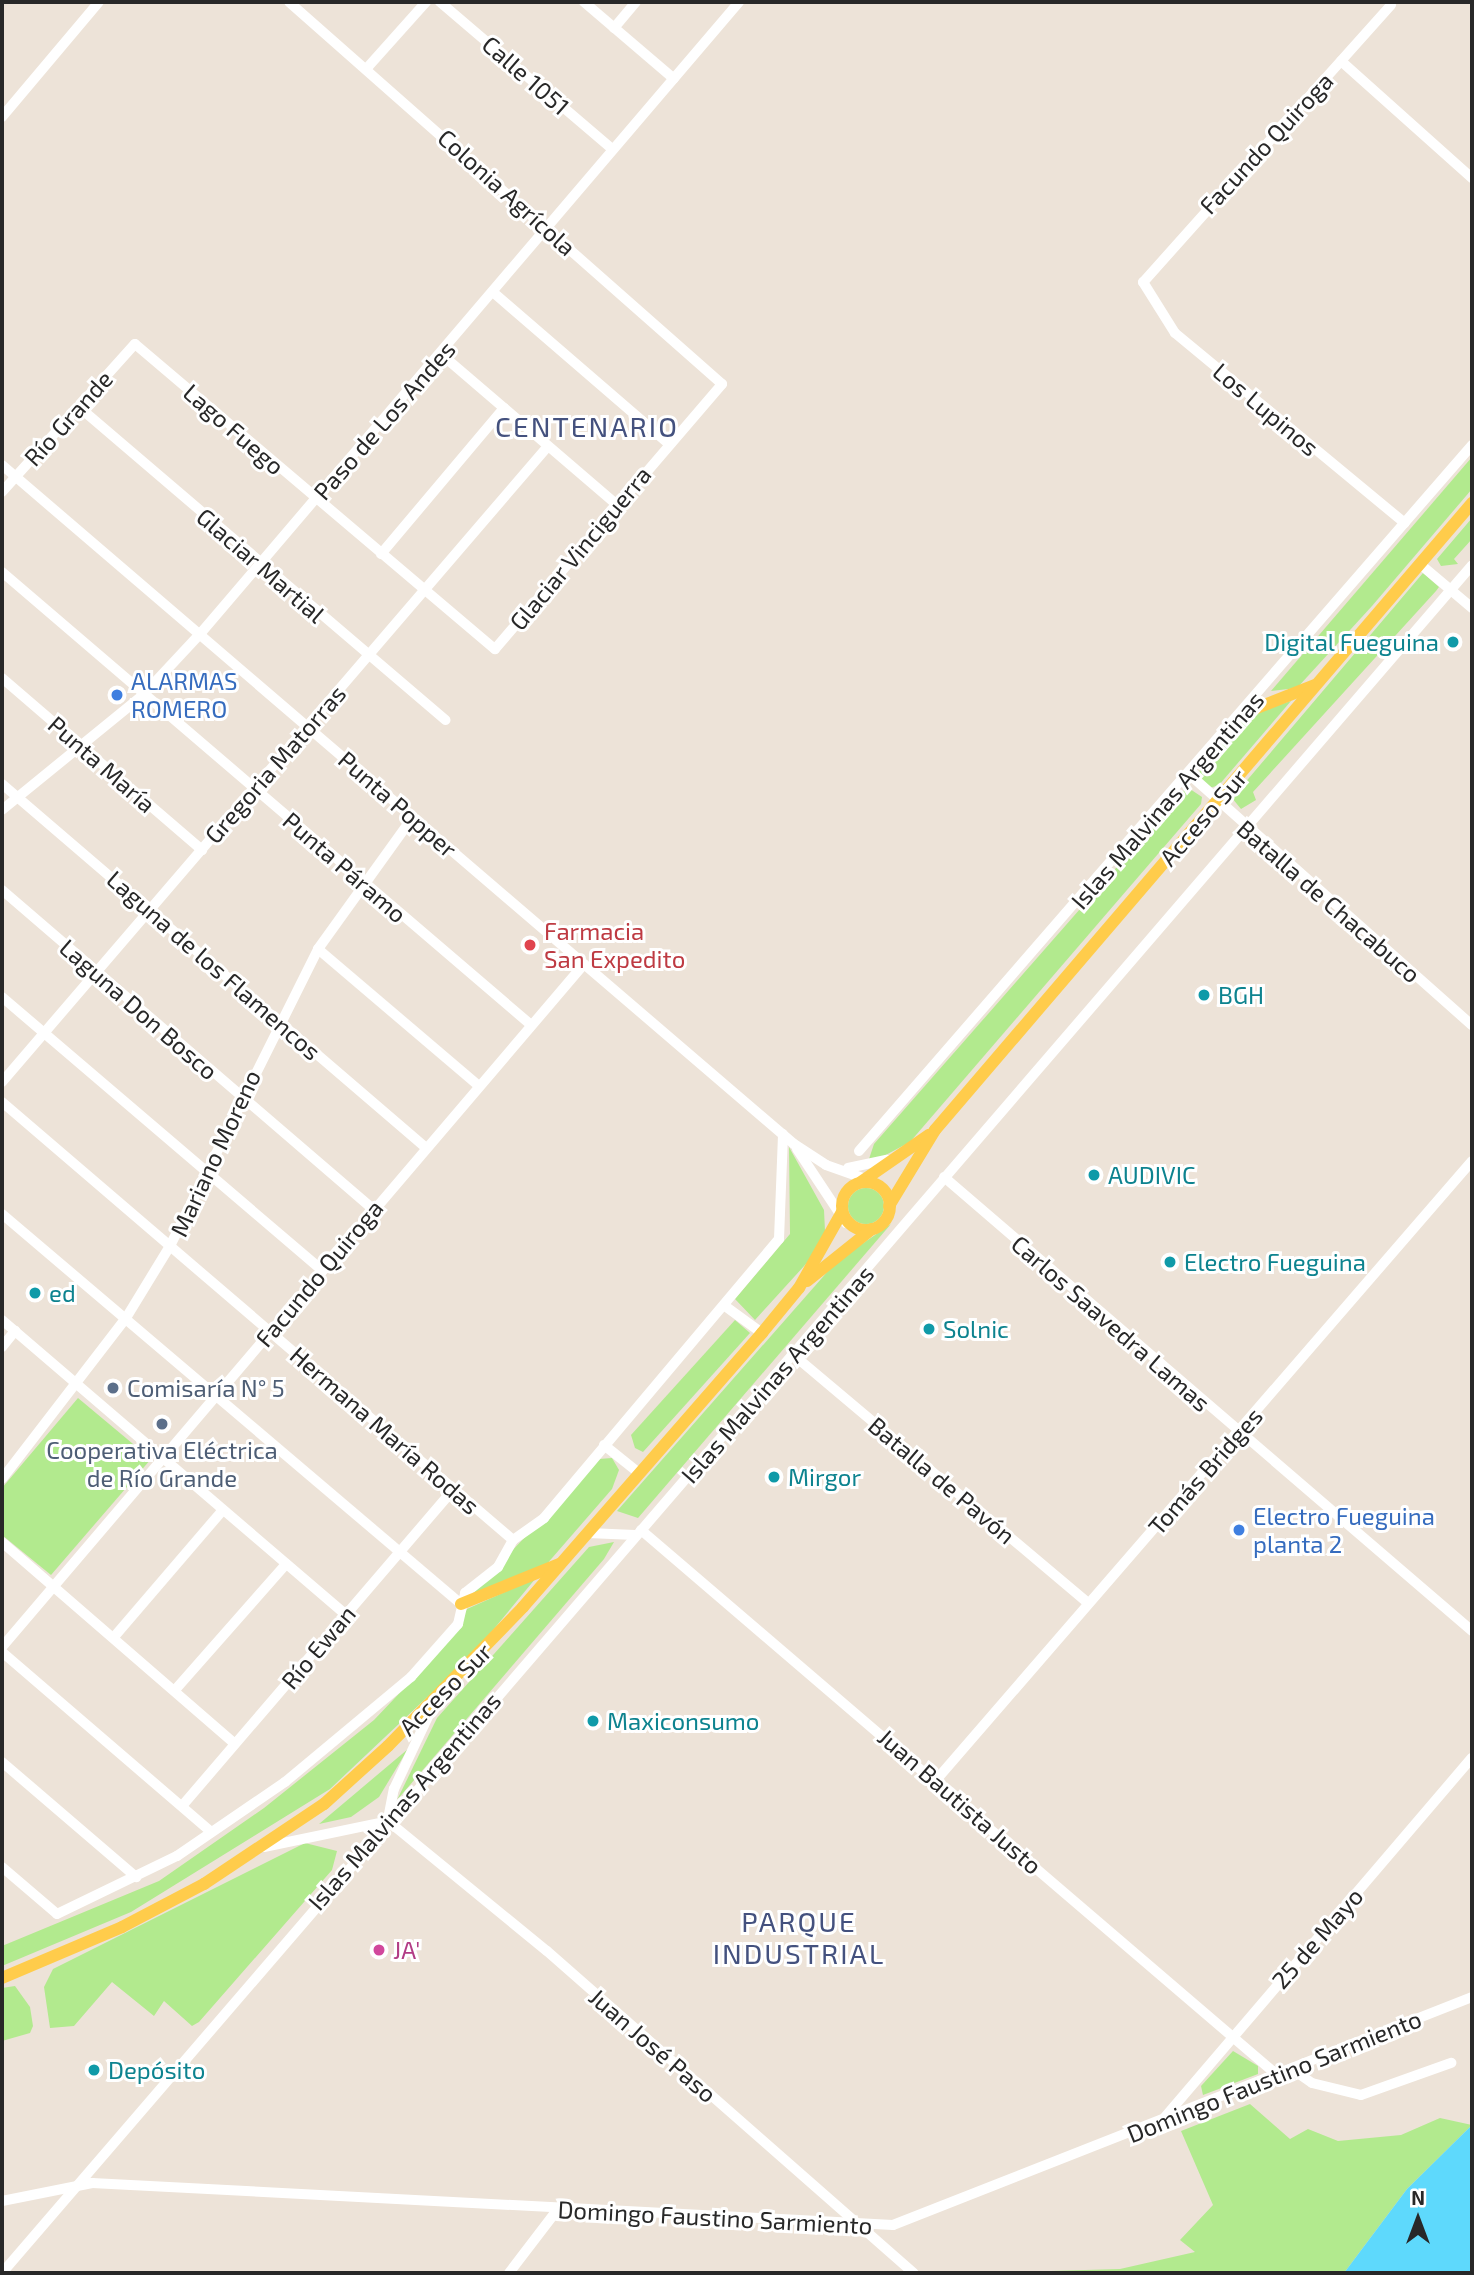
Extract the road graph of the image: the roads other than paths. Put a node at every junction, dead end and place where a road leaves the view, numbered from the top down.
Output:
1 (99, 2) edge
2 (289, 2) edge
3 (426, 2) edge
4 (440, 2) edge
5 (584, 2) edge
6 (636, 2) edge
7 (739, 2) edge
8 (1391, 5) dead end
9 (614, 28) junction
10 (1341, 61) junction
11 (367, 68) junction
12 (674, 79) junction
13 (2, 117) edge
14 (612, 149) junction
15 (1472, 178) edge
16 (548, 229) junction
17 (1143, 282) joint
18 (494, 293) junction
19 (135, 344) joint
20 (441, 354) junction
21 (722, 384) joint
22 (79, 407) junction
23 (504, 408) junction
24 (668, 443) junction
25 (1472, 445) edge
26 (548, 446) junction
27 (2, 465) edge
28 (15, 476) junction
29 (2, 492) edge
30 (315, 499) junction
31 (1472, 503) edge
32 (617, 505) junction
33 (1405, 523) junction
34 (381, 554) junction
35 (261, 564) junction
36 (1420, 564) junction
37 (1472, 565) edge
38 (2, 572) edge
39 (424, 590) junction
40 (1452, 590) junction
41 (1472, 608) edge
42 (200, 634) junction
43 (495, 649) joint
44 (367, 657) junction
45 (2, 678) edge
46 (1318, 684) junction
47 (144, 694) junction
48 (1244, 713) junction
49 (445, 720) dead end
50 (308, 727) junction
51 (82, 747) junction
52 (1189, 774) junction
53 (2, 784) edge
54 (255, 789) junction
55 (19, 799) junction
56 (1215, 802) junction
57 (2, 810) edge
58 (413, 817) junction
59 (1245, 828) junction
60 (202, 850) junction
61 (361, 882) junction
62 (2, 890) edge
63 (151, 910) junction
64 (318, 949) junction
65 (584, 964) junction
66 (97, 972) junction
67 (2, 997) edge
68 (278, 1020) junction
69 (530, 1024) junction
70 (1472, 1025) edge
71 (45, 1033) junction
72 (2, 1082) edge
73 (479, 1086) junction
74 (241, 1096) junction
75 (2, 1102) edge
76 (935, 1130) junction
77 (783, 1134) junction
78 (794, 1143) junction
79 (425, 1147) junction
80 (908, 1150) junction
81 (859, 1151) dead end
82 (1472, 1161) edge
83 (826, 1165) junction
84 (206, 1172) junction
85 (944, 1177) junction
86 (867, 1181) junction
87 (889, 1206) junction
88 (373, 1209) junction
89 (2, 1214) edge
90 (842, 1217) junction
91 (876, 1227) junction
92 (170, 1246) junction
93 (322, 1270) junction
94 (799, 1288) junction
95 (725, 1306) junction
96 (126, 1318) junction
97 (2, 1320) edge
98 (15, 1331) junction
99 (270, 1331) junction
100 (762, 1334) junction
101 (2, 1347) edge
102 (796, 1357) junction
103 (79, 1386) junction
104 (217, 1396) junction
105 (1238, 1434) junction
106 (604, 1445) junction
107 (162, 1458) junction
108 (639, 1474) junction
109 (2, 1479) edge
110 (454, 1489) junction
111 (223, 1510) junction
112 (587, 1533) junction
113 (638, 1533) junction
114 (513, 1539) junction
115 (2, 1542) edge
116 (399, 1552) junction
117 (563, 1563) junction
118 (286, 1564) junction
119 (53, 1585) junction
120 (1088, 1603) junction
121 (461, 1604) junction
122 (345, 1614) junction
123 (1472, 1631) edge
124 (114, 1637) junction
125 (2, 1650) edge
126 (175, 1690) junction
127 (435, 1703) junction
128 (235, 1744) junction
129 (1472, 1758) edge
130 (2, 1762) edge
131 (937, 1779) junction
132 (182, 1806) junction
133 (388, 1821) junction
134 (211, 1832) junction
135 (264, 1847) junction
136 (2, 1867) edge
137 (136, 1877) junction
138 (2, 1978) edge
139 (1472, 1997) edge
140 (1233, 2037) junction
141 (1451, 2063) dead end
142 (1292, 2069) junction
143 (1277, 2075) junction
144 (1163, 2119) junction
145 (82, 2183) junction
146 (2, 2201) edge
147 (558, 2209) junction
148 (860, 2227) junction
149 (2, 2273) edge
150 (509, 2273) edge
151 (914, 2273) edge

1 - 13 street
2 - 11 street, Colonia Agrícola
3 - 11 street
4 - 14 street, Calle 1051
5 - 9 street
6 - 9 street
7 - 12 street, Paso de Los Andes
8 - 10 street, Facundo Quiroga
9 - 12 street
10 - 15 street
10 - 17 street, Facundo Quiroga
11 - 16 street, Colonia Agrícola
12 - 14 street, Paso de Los Andes
14 - 16 street, Paso de Los Andes
16 - 18 street, Paso de Los Andes
16 - 21 street, Colonia Agrícola
17 - 33 street, Los Lupinos
18 - 20 street, Paso de Los Andes
18 - 24 street
19 - 22 street, Río Grande
19 - 30 street, Lago Fuego
20 - 23 street
20 - 30 street, Paso de Los Andes
21 - 24 street, Glaciar Vinciguerra
22 - 28 street, Río Grande
22 - 35 street, Glaciar Martial
23 - 26 street
23 - 34 street
24 - 32 street, Glaciar Vinciguerra
25 - 33 street, Islas Malvinas Argentinas
26 - 32 street
26 - 39 street, Gregoria Matorras
27 - 28 street, Punta Popper
28 - 29 street, Río Grande
28 - 42 street, Punta Popper
30 - 34 street, Lago Fuego
30 - 35 street, Paso de Los Andes
31 - 36 main road, Acceso Sur
32 - 43 street, Glaciar Vinciguerra
33 - 48 street, Islas Malvinas Argentinas
34 - 39 street, Lago Fuego
35 - 42 street, Paso de Los Andes
35 - 44 street, Glaciar Martial
36 - 40 street
36 - 46 main road, Acceso Sur
37 - 40 street, Islas Malvinas Argentinas
38 - 47 street, Punta Páramo
39 - 43 street, Lago Fuego
39 - 44 street, Gregoria Matorras
40 - 41 street
40 - 59 street, Islas Malvinas Argentinas
42 - 47 street, Paso de Los Andes
42 - 50 street, Punta Popper
44 - 49 street, Glaciar Martial
44 - 50 street, Gregoria Matorras
45 - 51 street, Punta María
46 - 48 main road
46 - 56 main road, Acceso Sur
47 - 51 street, Paso de Los Andes
47 - 54 street, Punta Páramo
48 - 52 street, Islas Malvinas Argentinas
50 - 54 street, Gregoria Matorras
50 - 58 street, Punta Popper
51 - 55 street, Paso de Los Andes
51 - 60 street, Punta María
52 - 56 street, Batalla de Chacabuco
52 - 81 street, Islas Malvinas Argentinas
53 - 55 street, Laguna de los Flamencos
54 - 60 street, Gregoria Matorras
54 - 61 street, Punta Páramo
55 - 57 street, Paso de Los Andes
55 - 63 street, Laguna de los Flamencos
56 - 59 street, Batalla de Chacabuco
56 - 76 main road, Acceso Sur
58 - 61 street, Mariano Moreno
58 - 65 street, Punta Popper
59 - 70 street, Batalla de Chacabuco
59 - 85 street, Islas Malvinas Argentinas
60 - 63 street, Gregoria Matorras
61 - 64 street, Mariano Moreno
61 - 69 street, Punta Páramo
62 - 66 street, Laguna Don Bosco
63 - 66 street, Gregoria Matorras
63 - 68 street, Laguna de los Flamencos
64 - 68 street, Mariano Moreno
64 - 73 street
65 - 69 street, Facundo Quiroga
65 - 77 street, Punta Popper
66 - 71 street, Gregoria Matorras
66 - 74 street, Laguna Don Bosco
67 - 71 street
68 - 74 street, Mariano Moreno
68 - 79 street, Laguna de los Flamencos
69 - 73 street, Facundo Quiroga
71 - 72 street, Gregoria Matorras
71 - 84 street
73 - 79 street, Facundo Quiroga
74 - 84 street, Mariano Moreno
74 - 88 street, Laguna Don Bosco
75 - 92 street, Hermana María Rodas
76 - 80 main road, Acceso Sur
76 - 87 main road, Acceso Sur
77 - 78 street, Punta Popper
77 - 95 street
78 - 83 street, Punta Popper
78 - 90 street, Punta Popper
79 - 88 street, Facundo Quiroga
80 - 83 street
80 - 86 main road, Acceso Sur
82 - 105 street, Tomás Bridges
83 - 86 street, Punta Popper
84 - 92 street, Mariano Moreno
84 - 93 street
85 - 102 street, Islas Malvinas Argentinas
85 - 105 street, Carlos Saavedra Lamas
86 - 87 main road
86 - 90 main road, Acceso Sur
87 - 91 main road, Acceso Sur
88 - 93 street, Facundo Quiroga
89 - 96 street
90 - 91 main road
90 - 94 main road, Acceso Sur
91 - 94 main road, Acceso Sur
92 - 96 street, Mariano Moreno
92 - 99 street, Hermana María Rodas
93 - 99 street, Facundo Quiroga
94 - 100 main road, Acceso Sur
95 - 100 street
95 - 106 street
96 - 103 street, Mariano Moreno
96 - 104 street
97 - 98 street
98 - 101 street
98 - 103 street
99 - 104 street, Facundo Quiroga
99 - 110 street, Hermana María Rodas
100 - 108 main road, Acceso Sur
102 - 113 street, Islas Malvinas Argentinas
102 - 120 street, Batalla de Pavón
103 - 107 street
103 - 109 street, Mariano Moreno
104 - 107 street, Facundo Quiroga
104 - 116 street
105 - 120 street, Tomás Bridges
105 - 123 street, Carlos Saavedra Lamas
106 - 108 street
106 - 114 street
107 - 111 street
107 - 119 street, Facundo Quiroga
108 - 112 main road, Acceso Sur
110 - 114 street, Hermana María Rodas
110 - 116 street, Río Ewan
111 - 118 street
111 - 124 street
112 - 113 street
112 - 117 main road, Acceso Sur
113 - 131 street, Juan Bautista Justo
113 - 133 street, Islas Malvinas Argentinas
114 - 121 street
115 - 119 street
116 - 121 street
116 - 122 street, Río Ewan
117 - 121 main road
117 - 127 main road, Acceso Sur
118 - 122 street
118 - 126 street
119 - 124 street
119 - 125 street, Facundo Quiroga
120 - 131 street, Tomás Bridges
121 - 134 street
122 - 128 street, Río Ewan
124 - 126 street
125 - 132 street
126 - 128 street
127 - 133 street
127 - 135 main road, Acceso Sur
128 - 132 street, Río Ewan
129 - 140 street, 25 de Mayo
130 - 137 street
131 - 140 street, Juan Bautista Justo
132 - 134 street
133 - 135 street
133 - 145 street, Islas Malvinas Argentinas
133 - 148 street, Juan José Paso
134 - 137 street
135 - 138 main road, Acceso Sur
136 - 137 street
139 - 142 street, Domingo Faustino Sarmiento
140 - 143 street, Juan Bautista Justo
140 - 144 street, 25 de Mayo
141 - 142 street
142 - 143 street, Domingo Faustino Sarmiento
143 - 144 street, Domingo Faustino Sarmiento
144 - 148 street, Domingo Faustino Sarmiento
145 - 146 street, Domingo Faustino Sarmiento
145 - 147 street, Domingo Faustino Sarmiento
145 - 149 street, Islas Malvinas Argentinas
147 - 148 street, Domingo Faustino Sarmiento
147 - 150 street
148 - 151 street, Juan José Paso

